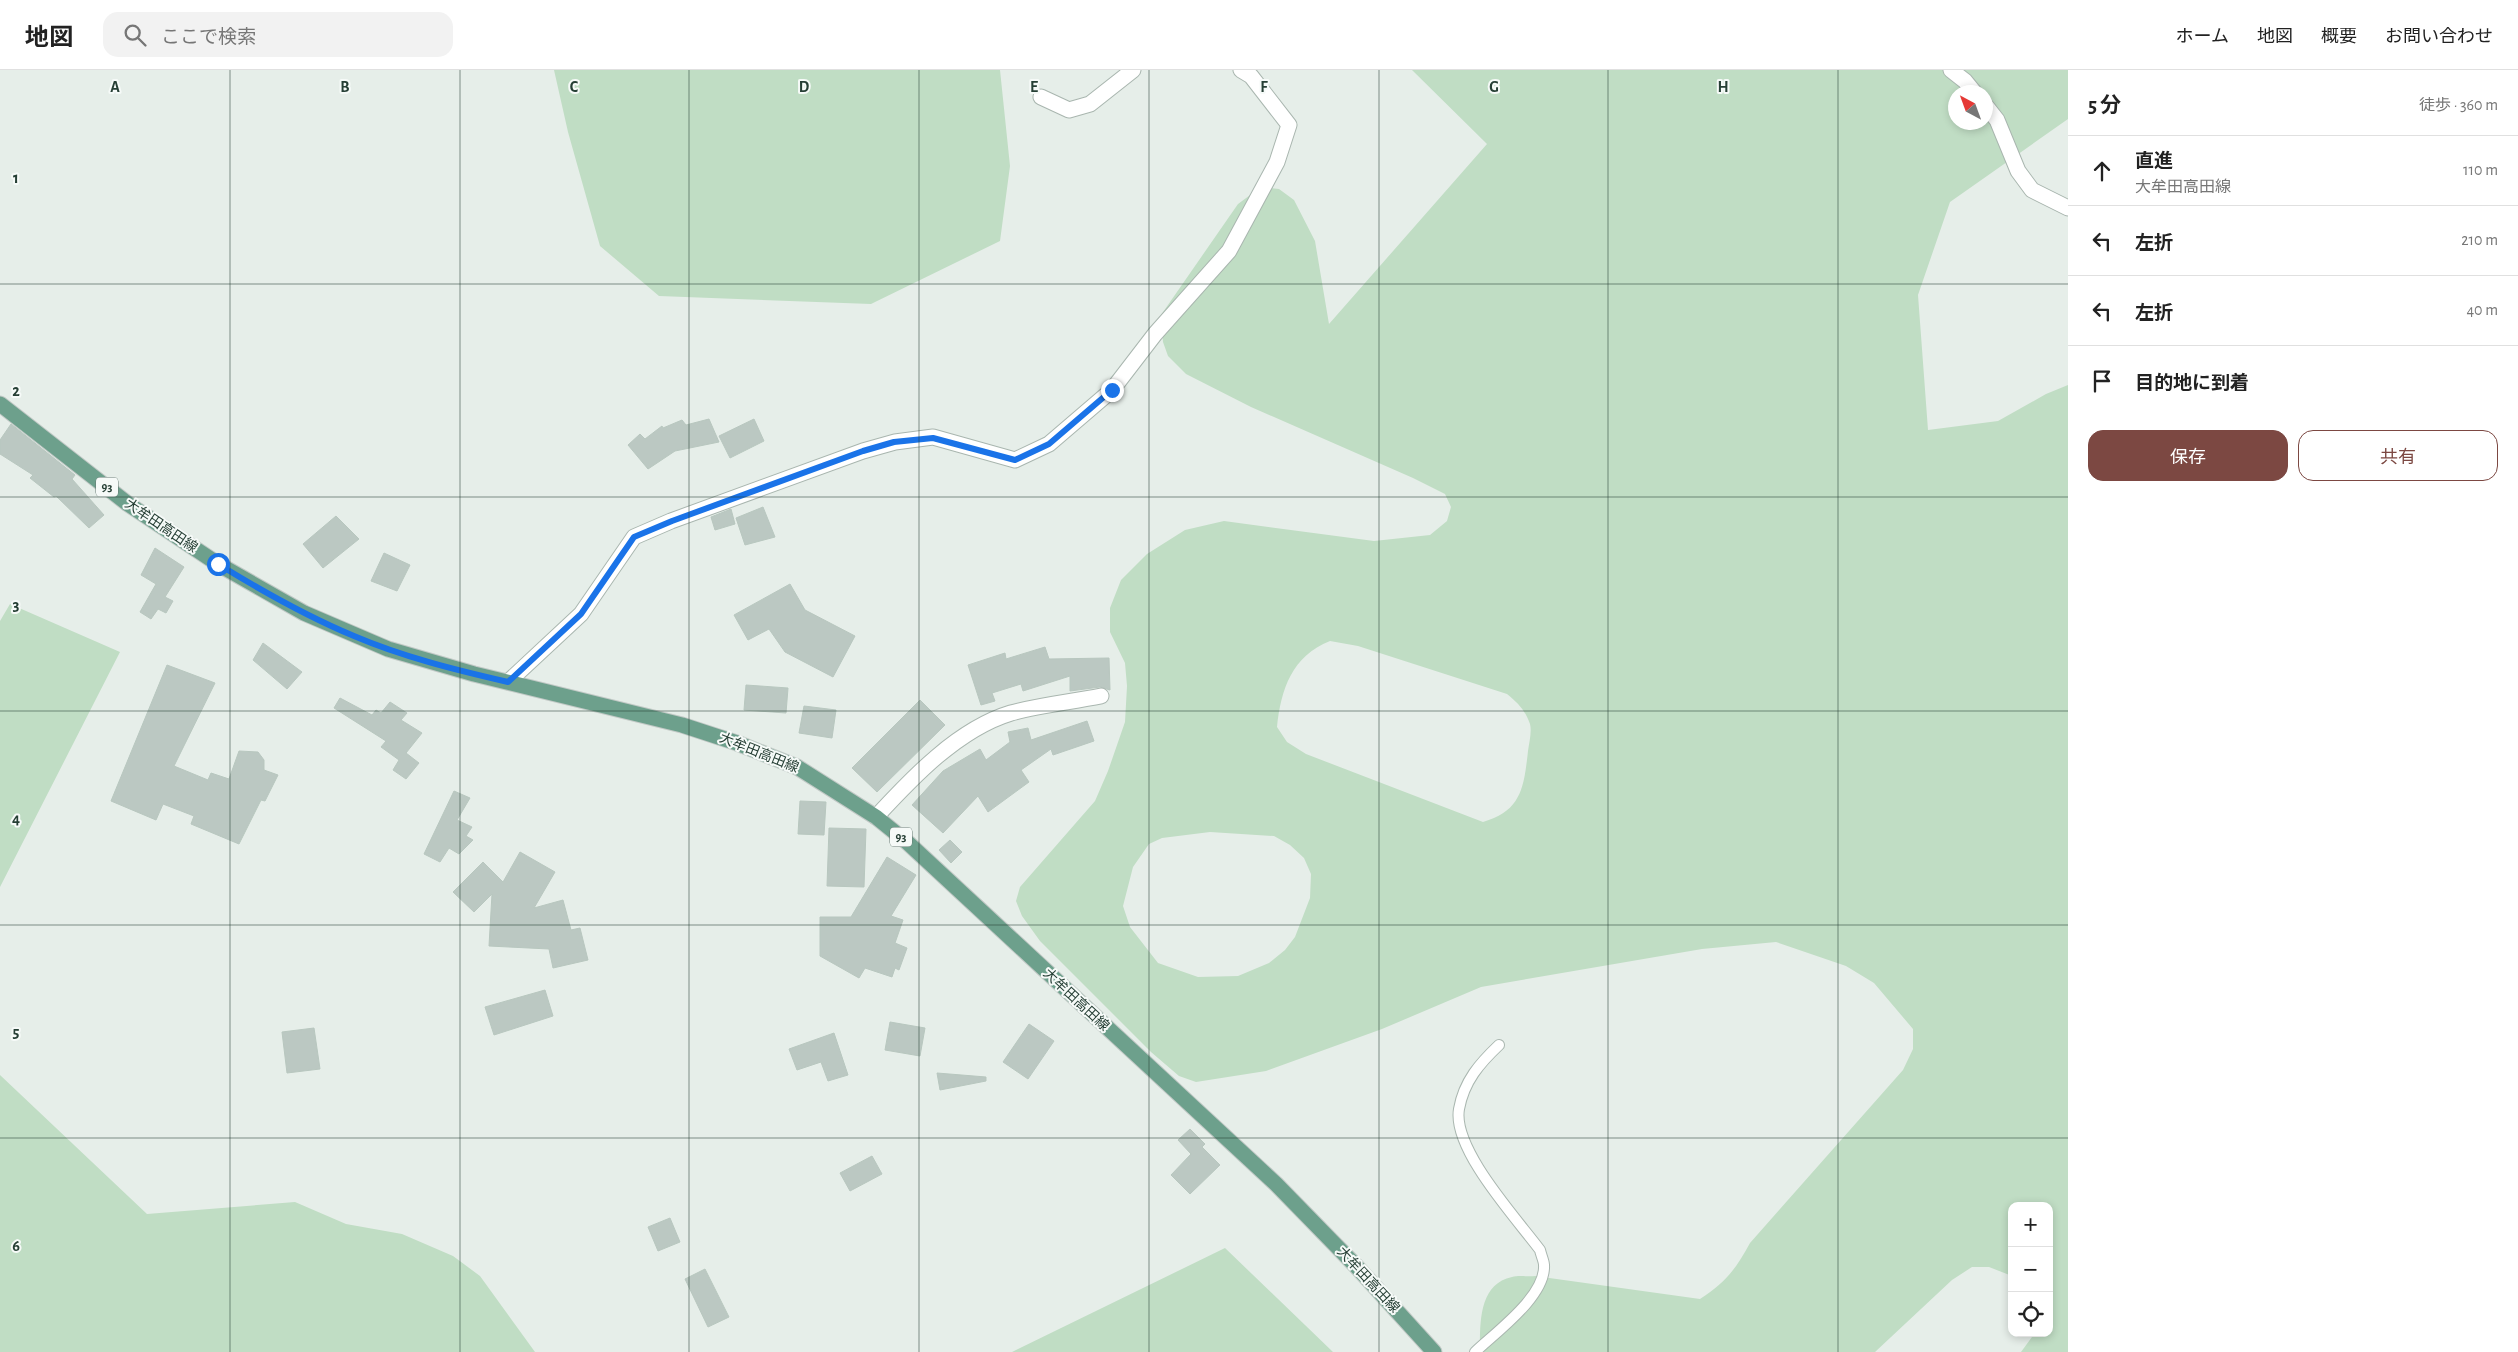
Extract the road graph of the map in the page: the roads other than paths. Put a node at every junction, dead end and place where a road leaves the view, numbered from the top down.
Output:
1 (1133, 70) edge
2 (1241, 70) edge
3 (1951, 70) edge
4 (1968, 85) edge
5 (1041, 97) dead end
6 (1993, 116) edge
7 (2068, 208) edge
8 (0, 404) edge
9 (508, 682) junction
10 (1101, 696) dead end
11 (876, 817) junction
12 (1499, 1045) dead end
13 (1434, 1352) edge
14 (1475, 1352) edge

1 - 5 street
2 - 9 street
3 - 4 street
6 - 7 street
8 - 9 main road, 大牟田高田線 / 93
9 - 11 main road, 大牟田高田線 / 93
10 - 11 street
11 - 13 main road, 大牟田高田線 / 93
12 - 14 lane

